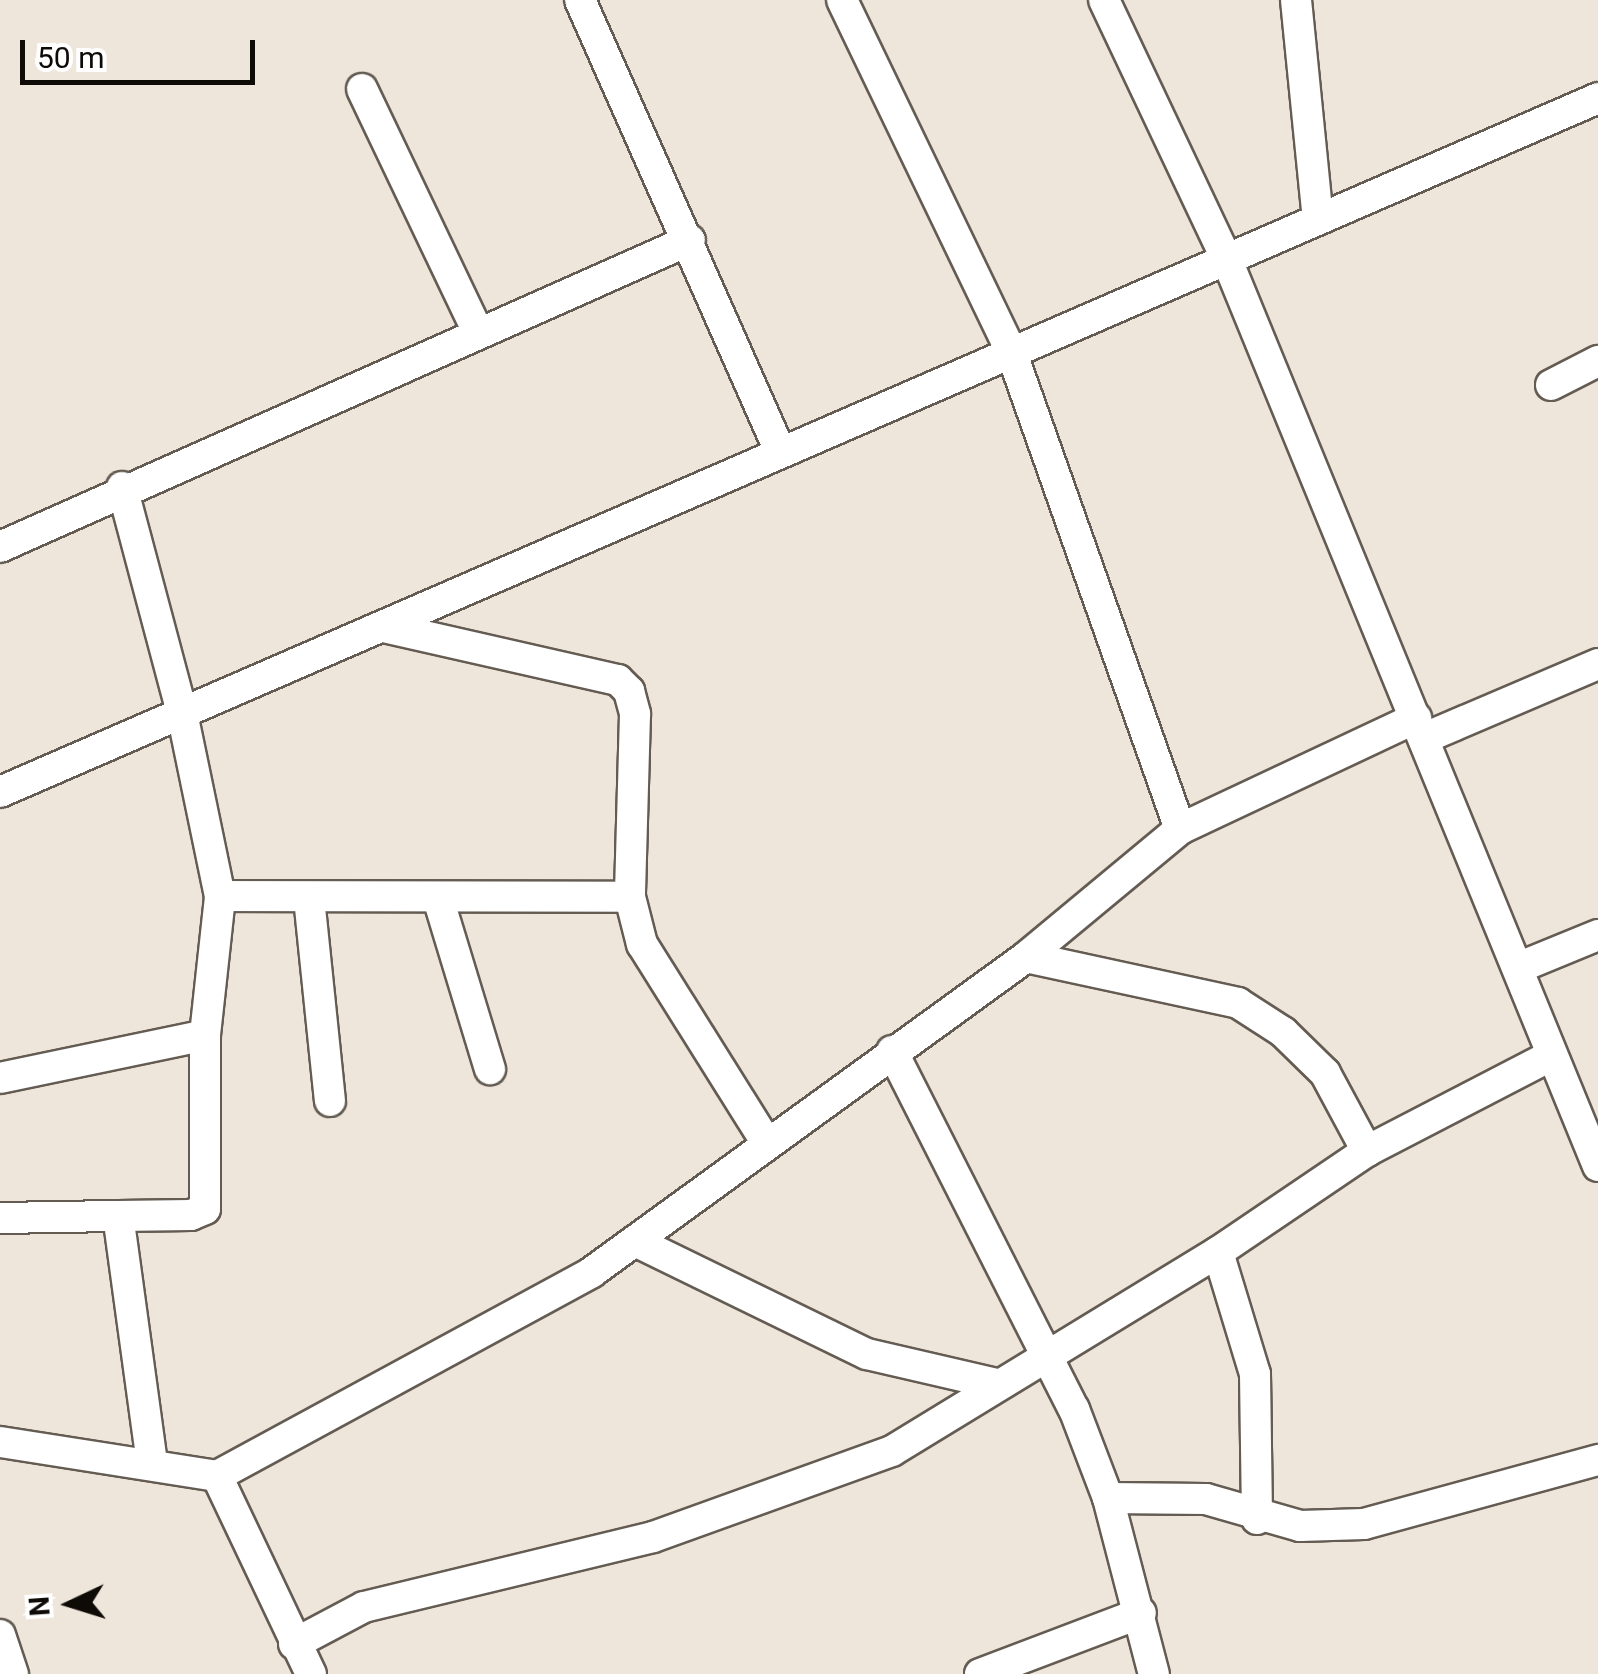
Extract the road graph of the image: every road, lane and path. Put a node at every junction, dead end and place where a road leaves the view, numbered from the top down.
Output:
1 (580, 0) edge
2 (842, 0) edge
3 (1104, 0) edge
4 (1296, 0) edge
5 (362, 89) dead end
6 (1598, 98) edge
7 (1318, 219) junction
8 (690, 240) junction
9 (1227, 260) junction
10 (478, 332) junction
11 (1012, 354) junction
12 (1598, 362) edge
13 (1551, 385) dead end
14 (778, 450) junction
15 (122, 488) junction
16 (0, 547) edge
17 (384, 628) junction
18 (1598, 664) edge
19 (182, 713) junction
20 (1421, 728) junction
21 (0, 792) edge
22 (1180, 828) junction
23 (220, 896) junction
24 (630, 897) junction
25 (309, 898) junction
26 (438, 898) junction
27 (1598, 935) edge
28 (1026, 957) junction
29 (1520, 967) junction
30 (205, 1035) junction
31 (892, 1051) junction
32 (1552, 1054) junction
33 (490, 1069) dead end
34 (0, 1078) edge
35 (330, 1102) dead end
36 (766, 1142) junction
37 (1368, 1151) junction
38 (1598, 1166) edge
39 (118, 1216) junction
40 (0, 1218) edge
41 (635, 1241) junction
42 (1218, 1252) junction
43 (1045, 1357) junction
44 (997, 1384) junction
45 (0, 1442) edge
46 (1598, 1460) edge
47 (152, 1463) junction
48 (217, 1476) junction
49 (1108, 1498) junction
50 (1257, 1519) junction
51 (1140, 1613) junction
52 (0, 1635) edge
53 (294, 1644) junction
54 (13, 1674) edge
55 (311, 1674) edge
56 (980, 1674) edge
57 (1154, 1674) edge

1 - 8 street
2 - 11 street
3 - 9 street
4 - 7 street
5 - 10 street
6 - 7 street
7 - 9 street
8 - 10 street
8 - 14 street
9 - 11 street
9 - 20 street
10 - 15 street
11 - 14 street
11 - 22 street
12 - 13 street
14 - 17 street
15 - 16 street
15 - 19 street
17 - 19 street
17 - 24 street
18 - 20 street
19 - 21 street
19 - 23 street
20 - 22 street
20 - 29 street
22 - 28 street
23 - 25 street
23 - 30 street
24 - 26 street
24 - 36 street
25 - 26 street
25 - 35 street
26 - 33 street
27 - 29 street
28 - 31 street
28 - 37 street
29 - 32 street
30 - 34 street
30 - 39 street
31 - 36 street
31 - 43 street
32 - 37 street
32 - 38 street
36 - 41 street
37 - 42 street
39 - 40 street
39 - 47 street
41 - 44 street
41 - 48 street
42 - 43 street
42 - 50 street
43 - 44 street
43 - 49 street
44 - 53 street
45 - 47 street
46 - 50 street
47 - 48 street
48 - 53 street
49 - 50 street
49 - 51 street
51 - 56 street
51 - 57 street
52 - 54 street
53 - 55 street

